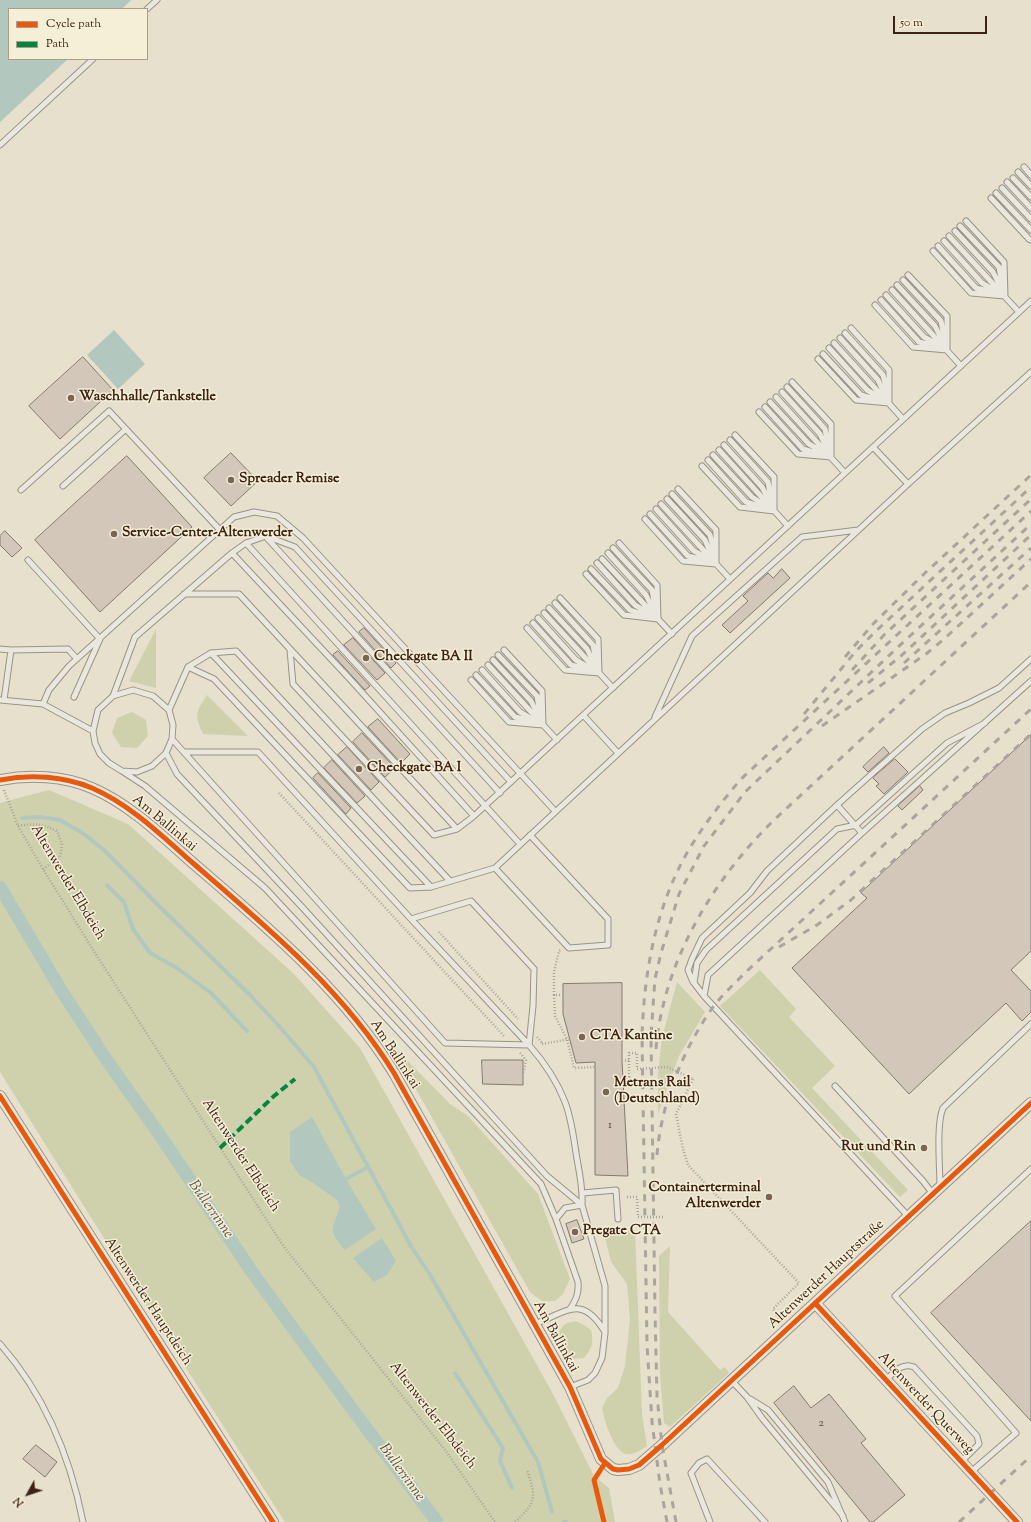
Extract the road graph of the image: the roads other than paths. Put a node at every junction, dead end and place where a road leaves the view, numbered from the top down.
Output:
1 (157, 0) edge
2 (148, 8) edge
3 (92, 60) edge
4 (0, 145) edge
5 (1024, 167) dead end
6 (1018, 172) dead end
7 (1031, 175) edge
8 (1013, 178) dead end
9 (1007, 182) dead end
10 (1031, 186) edge
11 (1002, 188) dead end
12 (996, 193) dead end
13 (1031, 197) edge
14 (991, 198) dead end
15 (1031, 208) edge
16 (1031, 219) edge
17 (966, 221) dead end
18 (960, 226) dead end
19 (1031, 230) edge
20 (955, 231) dead end
21 (949, 236) dead end
22 (1031, 240) edge
23 (944, 241) dead end
24 (938, 246) dead end
25 (933, 251) dead end
26 (908, 275) dead end
27 (903, 280) dead end
28 (897, 285) dead end
29 (892, 290) dead end
30 (886, 295) dead end
31 (1005, 296) junction
32 (881, 300) dead end
33 (1031, 301) edge
34 (875, 305) dead end
35 (1019, 312) junction
36 (851, 328) dead end
37 (845, 333) dead end
38 (840, 338) dead end
39 (834, 343) dead end
40 (829, 348) dead end
41 (947, 350) junction
42 (823, 354) dead end
43 (818, 359) dead end
44 (961, 366) junction
45 (1031, 372) edge
46 (792, 382) dead end
47 (787, 387) dead end
48 (782, 392) dead end
49 (776, 397) dead end
50 (770, 402) dead end
51 (889, 404) junction
52 (765, 407) dead end
53 (759, 412) dead end
54 (903, 419) junction
55 (126, 429) junction
56 (735, 435) dead end
57 (730, 440) dead end
58 (724, 445) dead end
59 (873, 447) junction
60 (719, 450) dead end
61 (713, 455) dead end
62 (831, 457) junction
63 (708, 460) dead end
64 (702, 466) dead end
65 (845, 473) junction
66 (908, 484) junction
67 (63, 486) dead end
68 (678, 489) dead end
69 (21, 490) dead end
70 (672, 494) dead end
71 (667, 499) dead end
72 (661, 504) dead end
73 (656, 509) dead end
74 (774, 510) junction
75 (650, 514) dead end
76 (645, 519) dead end
77 (788, 526) junction
78 (220, 530) junction
79 (858, 530) junction
80 (266, 536) junction
81 (246, 543) junction
82 (619, 543) dead end
83 (613, 548) dead end
84 (232, 553) junction
85 (608, 554) dead end
86 (602, 559) dead end
87 (28, 560) dead end
88 (597, 564) dead end
89 (716, 564) junction
90 (592, 569) dead end
91 (586, 574) dead end
92 (730, 579) junction
93 (184, 594) junction
94 (560, 598) dead end
95 (555, 603) dead end
96 (549, 608) dead end
97 (544, 613) dead end
98 (538, 618) dead end
99 (658, 619) junction
100 (533, 623) dead end
101 (527, 628) dead end
102 (672, 634) junction
103 (100, 639) junction
104 (0, 649) edge
105 (11, 650) junction
106 (290, 650) junction
107 (504, 650) dead end
108 (212, 653) junction
109 (498, 655) dead end
110 (1031, 658) edge
111 (77, 660) junction
112 (493, 660) dead end
113 (488, 665) dead end
114 (188, 667) junction
115 (482, 670) dead end
116 (599, 673) junction
117 (476, 675) dead end
118 (471, 680) dead end
119 (1031, 681) edge
120 (613, 688) junction
121 (113, 696) junction
122 (74, 697) dead end
123 (2, 700) edge
124 (43, 704) junction
125 (169, 710) junction
126 (584, 716) junction
127 (654, 720) junction
128 (985, 723) junction
129 (543, 725) junction
130 (93, 731) junction
131 (172, 739) junction
132 (557, 740) junction
133 (184, 752) junction
134 (166, 753) junction
135 (618, 753) junction
136 (122, 771) junction
137 (521, 774) junction
138 (0, 780) edge
139 (511, 782) junction
140 (500, 792) junction
141 (837, 805) junction
142 (485, 806) junction
143 (555, 811) junction
144 (474, 816) junction
145 (856, 825) junction
146 (457, 829) junction
147 (862, 833) junction
148 (530, 835) junction
149 (520, 844) junction
150 (495, 868) junction
151 (450, 881) junction
152 (431, 887) junction
153 (411, 919) junction
154 (694, 983) junction
155 (704, 996) junction
156 (1031, 1024) edge
157 (529, 1045) junction
158 (835, 1086) dead end
159 (0, 1096) edge
160 (1031, 1103) edge
161 (1031, 1169) edge
162 (936, 1191) junction
163 (583, 1193) junction
164 (582, 1205) junction
165 (909, 1217) junction
166 (556, 1219) junction
167 (618, 1219) dead end
168 (815, 1303) junction
169 (570, 1309) junction
170 (535, 1324) junction
171 (605, 1333) junction
172 (0, 1344) edge
173 (731, 1380) junction
174 (886, 1380) junction
175 (570, 1388) junction
176 (747, 1397) junction
177 (961, 1462) junction
178 (640, 1465) joint
179 (971, 1472) junction
180 (843, 1516) junction
181 (83, 1522) edge
182 (273, 1522) edge
183 (710, 1522) edge
184 (765, 1522) edge
185 (845, 1522) edge
186 (1017, 1522) edge

1 - 2 lane
3 - 4 lane
5 - 7 lane
6 - 10 lane
8 - 13 lane
9 - 15 lane
11 - 16 lane
12 - 19 lane
14 - 22 lane
17 - 31 lane
18 - 31 lane
20 - 31 lane
21 - 31 lane
23 - 31 lane
24 - 31 lane
25 - 31 lane
26 - 41 lane
27 - 41 lane
28 - 41 lane
29 - 41 lane
30 - 41 lane
31 - 35 lane
32 - 41 lane
33 - 35 lane
34 - 41 lane
35 - 44 lane
36 - 51 lane
37 - 51 lane
38 - 51 lane
39 - 51 lane
40 - 51 lane
41 - 44 lane
42 - 51 lane
43 - 51 lane
44 - 54 lane
45 - 66 lane
46 - 62 lane
47 - 62 lane
48 - 62 lane
49 - 62 lane
50 - 62 lane
51 - 54 lane
52 - 62 lane
53 - 62 lane
54 - 59 lane
55 - 67 lane
55 - 69 lane
55 - 78 lane
56 - 74 lane
57 - 74 lane
58 - 74 lane
59 - 65 lane
59 - 66 lane
60 - 74 lane
61 - 74 lane
62 - 65 lane
63 - 74 lane
64 - 74 lane
65 - 77 lane
66 - 79 lane
68 - 89 lane
70 - 89 lane
71 - 89 lane
72 - 89 lane
73 - 89 lane
74 - 77 lane
75 - 89 lane
76 - 89 lane
77 - 92 lane
78 - 103 lane
78 - 137 lane
79 - 127 lane
79 - 127 lane
80 - 81 lane
80 - 139 lane
80 - 140 lane
81 - 84 lane
81 - 142 lane
82 - 99 lane
83 - 99 lane
84 - 93 lane
84 - 144 lane
85 - 99 lane
86 - 99 lane
87 - 103 lane
88 - 99 lane
89 - 92 lane
90 - 99 lane
91 - 99 lane
92 - 102 lane
93 - 106 lane
93 - 121 lane
94 - 116 lane
95 - 116 lane
96 - 116 lane
97 - 116 lane
98 - 116 lane
99 - 102 lane
100 - 116 lane
101 - 116 lane
102 - 120 lane
103 - 111 lane
103 - 122 lane
104 - 105 lane
105 - 111 lane
105 - 123 lane
106 - 146 lane
106 - 146 lane
107 - 129 lane
108 - 114 lane
108 - 151 lane
108 - 152 lane
109 - 129 lane
110 - 141 lane
111 - 124 lane
112 - 129 lane
113 - 129 lane
114 - 125 lane
114 - 152 lane
115 - 129 lane
116 - 120 lane
117 - 129 lane
118 - 129 lane
119 - 128 lane
120 - 126 lane
121 - 125 lane
121 - 130 lane
123 - 124 lane
124 - 130 lane
125 - 131 lane
126 - 132 lane
126 - 135 lane
127 - 135 lane
128 - 145 lane
128 - 147 lane
129 - 132 lane
130 - 136 lane
131 - 133 lane
131 - 134 lane
132 - 137 lane
133 - 153 lane
133 - 157 lane
134 - 136 lane
134 - 164 lane
135 - 143 lane
136 - 166 lane
137 - 139 lane
137 - 143 lane
138 - 170 street, Am Ballinkai
139 - 140 lane
140 - 142 lane
141 - 145 lane
141 - 154 lane
142 - 144 lane
142 - 149 lane
143 - 148 lane
144 - 146 lane
145 - 147 lane
145 - 154 lane
147 - 155 lane
148 - 149 lane
148 - 150 lane
149 - 150 lane
150 - 151 lane
151 - 152 lane
153 - 157 lane
153 - 157 lane
154 - 155 lane
155 - 165 lane
156 - 162 lane
157 - 163 lane
158 - 162 lane
159 - 182 street, Altenwerder Hauptdeich
160 - 162 street, Altenwerder Hauptstraße
161 - 179 lane
162 - 165 street, Altenwerder Hauptstraße
163 - 164 lane
163 - 167 lane
164 - 166 lane
164 - 171 lane
165 - 168 street, Altenwerder Hauptstraße
166 - 169 lane
168 - 173 street, Altenwerder Hauptstraße
168 - 174 street, Altenwerder Querweg
169 - 170 lane
169 - 171 lane
170 - 175 street, Am Ballinkai
171 - 175 lane
172 - 181 lane
173 - 176 lane
173 - 178 street, Altenwerder Hauptstraße
174 - 177 street, Altenwerder Querweg
174 - 177 lane
175 - 178 street, Am Ballinkai
176 - 180 lane
176 - 180 lane
177 - 179 street, Altenwerder Querweg
179 - 186 street, Altenwerder Querweg
180 - 185 lane
183 - 184 lane

